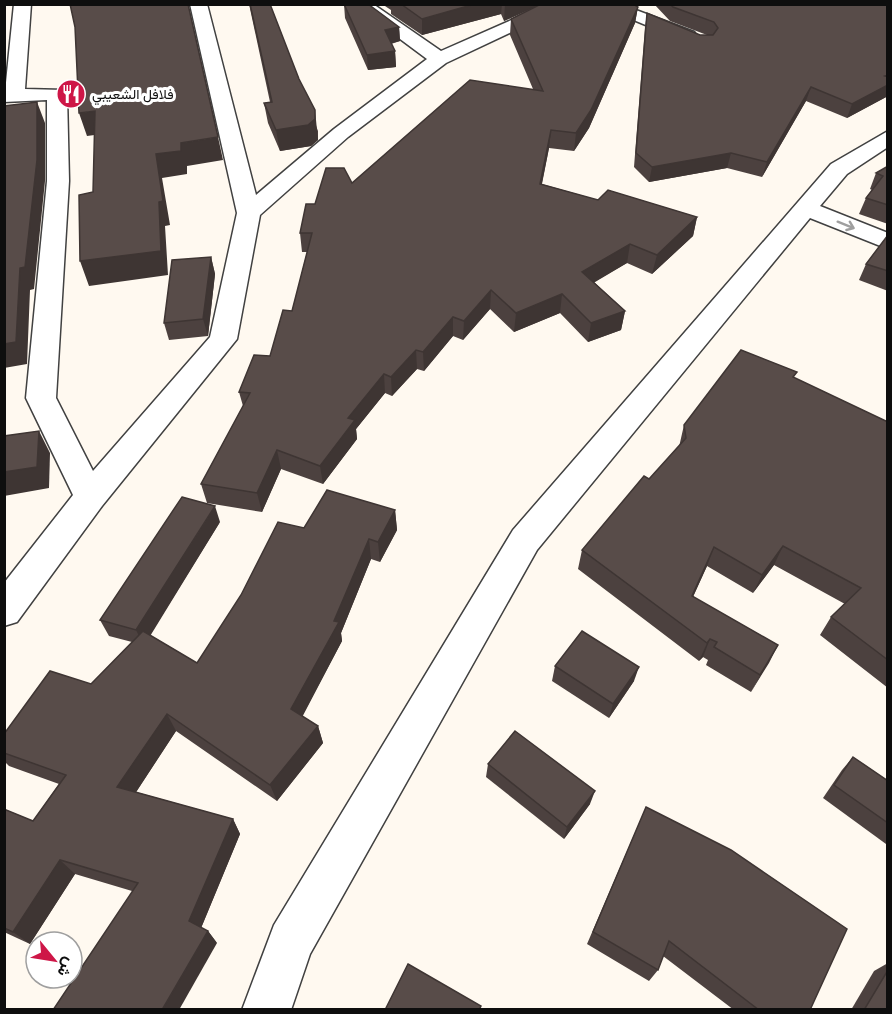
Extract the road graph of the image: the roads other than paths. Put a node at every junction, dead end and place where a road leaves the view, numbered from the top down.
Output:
1 (23, 4) edge
2 (198, 4) edge
3 (361, 4) edge
4 (562, 4) edge
5 (603, 4) edge
6 (704, 42) edge
7 (439, 59) junction
8 (9, 96) edge
9 (888, 137) edge
10 (805, 208) junction
11 (249, 213) junction
12 (888, 242) edge
13 (90, 497) junction
14 (4, 611) edge
15 (266, 1010) edge

1 - 8 street
2 - 11 street
3 - 7 street
4 - 7 street
5 - 6 street
7 - 11 street
8 - 13 street
9 - 10 street
10 -> 12 street
10 - 15 street
11 - 13 street
13 - 14 street

